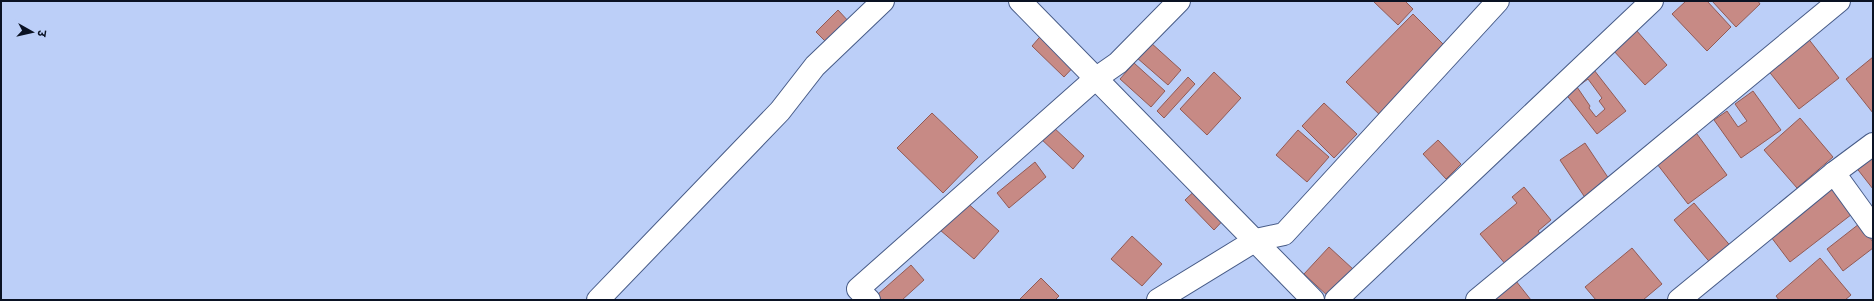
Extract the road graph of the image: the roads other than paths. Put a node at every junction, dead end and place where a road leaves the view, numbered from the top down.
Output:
1 (883, 1) edge
2 (1020, 1) edge
3 (1179, 1) edge
4 (1498, 1) edge
5 (1652, 1) edge
6 (1839, 1) edge
7 (1095, 79) junction
8 (1873, 144) edge
9 (1834, 173) junction
10 (1873, 228) edge
11 (1256, 240) junction
12 (609, 296) edge
13 (869, 300) edge
14 (1158, 300) edge
15 (1313, 300) edge
16 (1336, 300) edge
17 (1477, 300) edge
18 (1679, 300) edge

1 - 12 street
2 - 7 street
3 - 7 street
4 - 11 street
5 - 16 street
6 - 17 street
7 - 11 street
7 - 13 street
8 - 9 street
9 - 10 street
9 - 18 street
11 - 14 street
11 - 15 street

